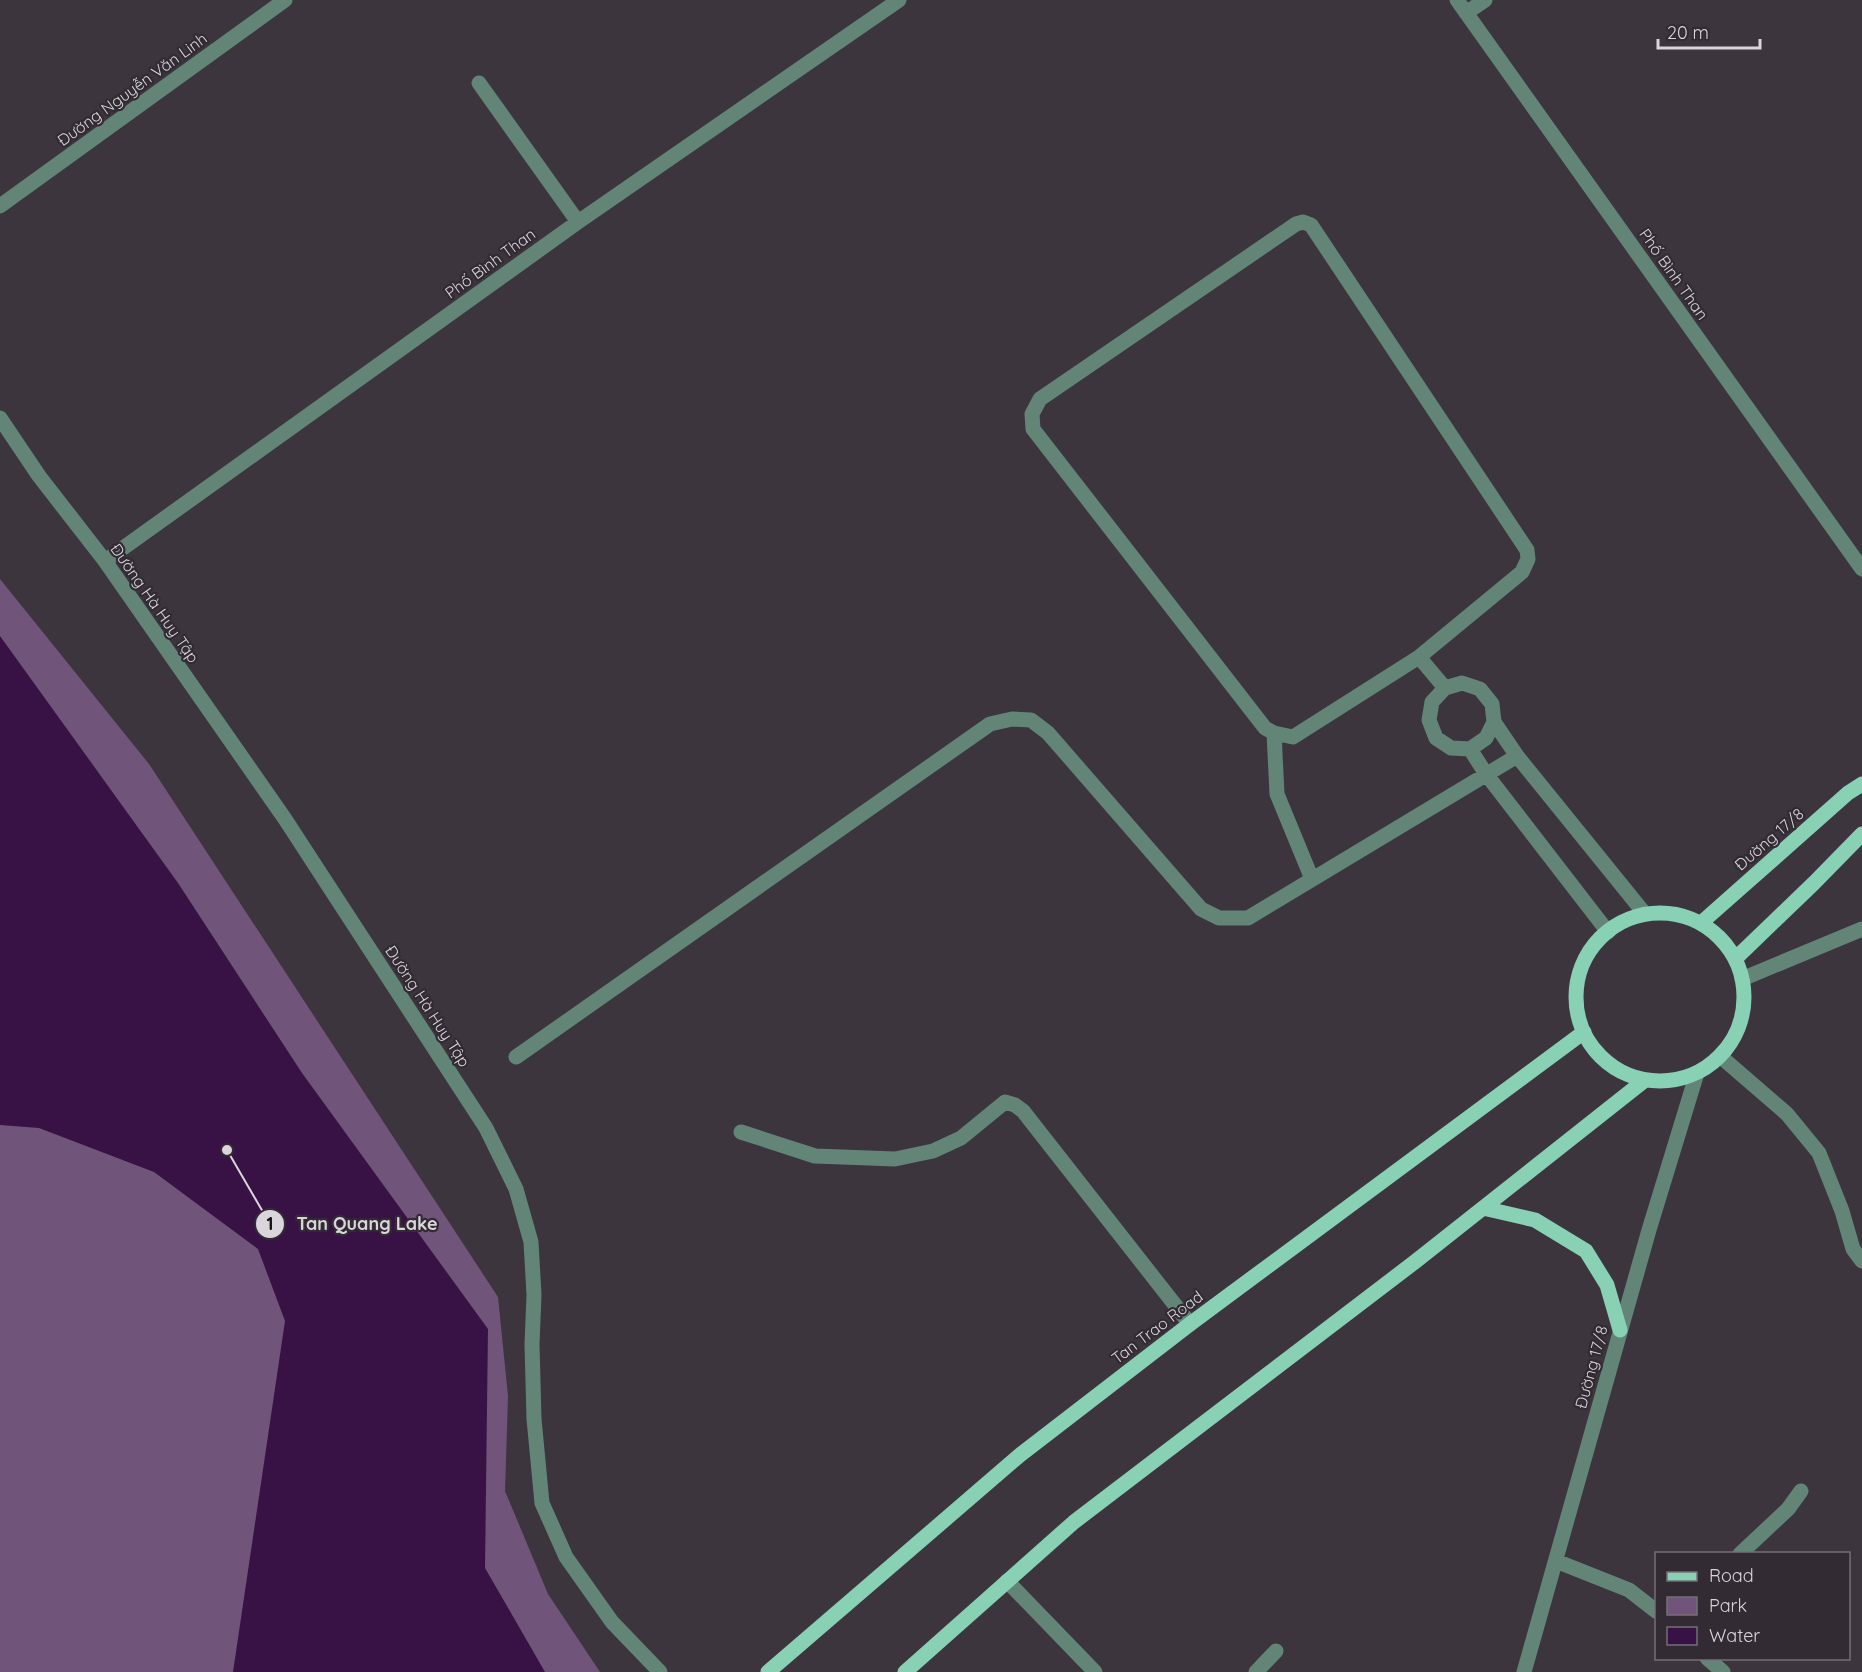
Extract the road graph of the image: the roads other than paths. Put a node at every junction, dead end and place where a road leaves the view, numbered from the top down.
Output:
1 (285, 0) edge
2 (899, 0) edge
3 (1457, 0) edge
4 (1485, 0) edge
5 (1466, 13) junction
6 (479, 83) dead end
7 (0, 206) edge
8 (578, 222) junction
9 (0, 418) edge
10 (105, 561) junction
11 (1862, 569) edge
12 (1419, 657) junction
13 (1444, 688) junction
14 (1494, 722) junction
15 (1274, 733) junction
16 (1470, 748) junction
17 (1517, 756) junction
18 (1486, 774) junction
19 (1862, 784) edge
20 (1862, 834) edge
21 (1312, 879) junction
22 (1644, 914) junction
23 (1701, 923) junction
24 (1862, 928) edge
25 (1608, 932) junction
26 (1735, 959) junction
27 (1742, 979) junction
28 (1584, 1032) junction
29 (1720, 1056) junction
30 (516, 1057) dead end
31 (1697, 1073) junction
32 (1646, 1080) junction
33 (741, 1132) dead end
34 (1482, 1208) junction
35 (1862, 1262) edge
36 (1190, 1324) junction
37 (1620, 1330) junction
38 (1800, 1491) dead end
39 (1742, 1552) edge
40 (1556, 1561) junction
41 (1007, 1581) junction
42 (1655, 1610) edge
43 (1276, 1651) dead end
44 (1708, 1660) edge
45 (660, 1672) edge
46 (768, 1672) edge
47 (905, 1672) edge
48 (1095, 1672) edge
49 (1256, 1672) edge
50 (1524, 1672) edge
51 (1723, 1672) edge

1 - 7 street, Đường Nguyễn Văn Linh
2 - 8 street, Phố Bình Than
3 - 5 street, Phố Bình Than
4 - 5 street
5 - 11 street, Phố Bình Than
6 - 8 street
8 - 10 street, Phố Bình Than
9 - 10 street, Đường Hà Huy Tập
10 - 45 street, Đường Hà Huy Tập
12 - 13 street
12 - 15 street
12 - 15 street
13 - 14 street
13 - 16 street
14 - 16 street
14 - 17 street
15 - 21 street
16 - 18 street
17 - 18 street
17 - 22 street
18 - 21 street
18 - 25 street
19 - 23 main road, Đường 17/8
20 - 26 main road
21 - 30 street
22 - 23 main road
22 - 25 main road
23 - 26 main road
24 - 27 street
25 - 28 main road
26 - 27 main road
27 - 29 main road
28 - 32 main road
28 - 36 main road, Tan Trao Road
29 - 31 main road
29 - 35 street
31 - 32 main road
31 - 37 street, Đường 17/8
32 - 34 main road
33 - 36 street
34 - 37 main road
34 - 41 main road
36 - 46 main road, Tan Trao Road
37 - 40 street, Đường 17/8
38 - 39 street
40 - 42 street
40 - 50 street, Đường 17/8
41 - 47 main road
41 - 48 street
43 - 49 street
44 - 51 street

